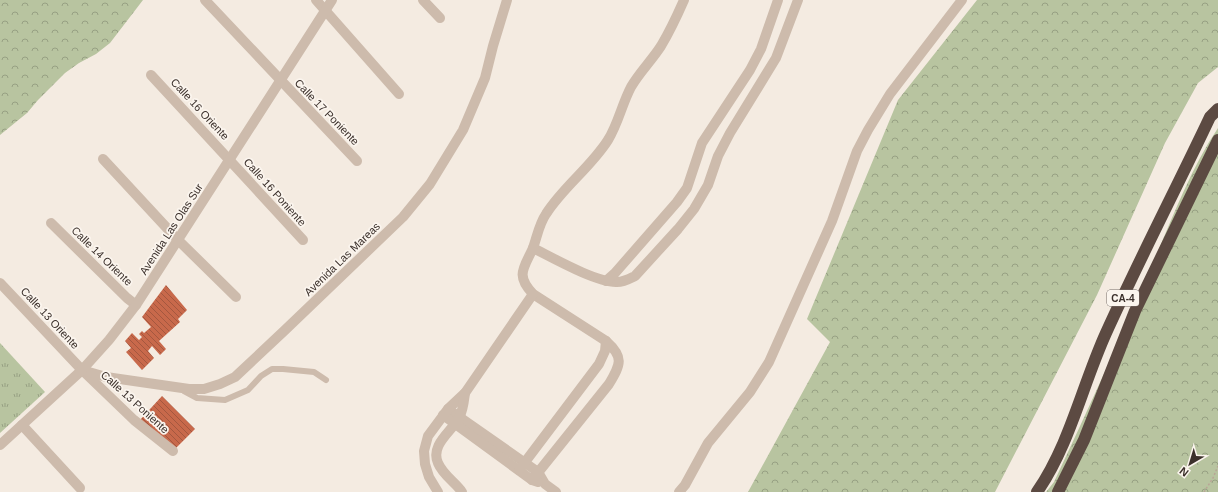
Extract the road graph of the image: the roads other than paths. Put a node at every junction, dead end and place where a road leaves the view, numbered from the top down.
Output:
1 (205, 0) edge
2 (316, 0) edge
3 (332, 0) edge
4 (423, 0) edge
5 (508, 0) edge
6 (684, 0) edge
7 (778, 0) edge
8 (798, 0) edge
9 (962, 0) edge
10 (325, 9) junction
11 (440, 18) dead end
12 (762, 49) junction
13 (776, 58) junction
14 (151, 75) dead end
15 (280, 80) junction
16 (399, 94) dead end
17 (1218, 109) edge
18 (1218, 140) edge
19 (103, 159) dead end
20 (230, 160) junction
21 (357, 161) dead end
22 (51, 224) dead end
23 (178, 240) junction
24 (303, 240) dead end
25 (533, 248) junction
26 (606, 281) junction
27 (0, 283) edge
28 (533, 294) junction
29 (236, 297) dead end
30 (136, 305) junction
31 (606, 341) junction
32 (82, 370) junction
33 (326, 380) dead end
34 (179, 388) junction
35 (466, 393) junction
36 (446, 412) junction
37 (458, 420) junction
38 (22, 425) junction
39 (0, 445) edge
40 (173, 451) dead end
41 (522, 466) junction
42 (535, 476) junction
43 (80, 488) dead end
44 (438, 492) edge
45 (462, 492) edge
46 (556, 492) edge
47 (679, 492) edge
48 (1037, 492) edge
49 (1058, 492) edge

1 - 15 street, Calle 17 Poniente
2 - 10 street
3 - 10 street, Avenida Las Olas Sur
4 - 11 street
5 - 34 street, Avenida Las Mareas
6 - 25 street
7 - 12 street
8 - 13 street
9 - 47 street
10 - 15 street, Avenida Las Olas Sur
10 - 16 street
12 - 13 street
12 - 26 street
13 - 26 street
14 - 20 street, Calle 16 Oriente
15 - 20 street, Avenida Las Olas Sur
15 - 21 street, Calle 17 Poniente
17 - 48 highway, CA-4
18 - 49 highway, CA-4
19 - 23 street
20 - 23 street, Avenida Las Olas Sur
20 - 24 street, Calle 16 Poniente
22 - 30 street, Calle 14 Oriente
23 - 29 street
23 - 30 street, Avenida Las Olas Sur
25 - 26 street
25 - 28 street
27 - 32 street, Calle 13 Oriente
28 - 31 street
28 - 35 street
30 - 32 street, Avenida Las Olas Sur
31 - 41 street
31 - 42 street
32 - 34 street, Avenida Las Mareas
32 - 38 street, Avenida Las Olas Sur
32 - 40 street, Calle 13 Poniente
33 - 34 lane
35 - 36 street
35 - 37 street
36 - 37 street
36 - 44 street
37 - 41 street
37 - 45 street
38 - 39 street, Avenida Las Olas Sur
38 - 43 street
41 - 42 street
42 - 46 street

